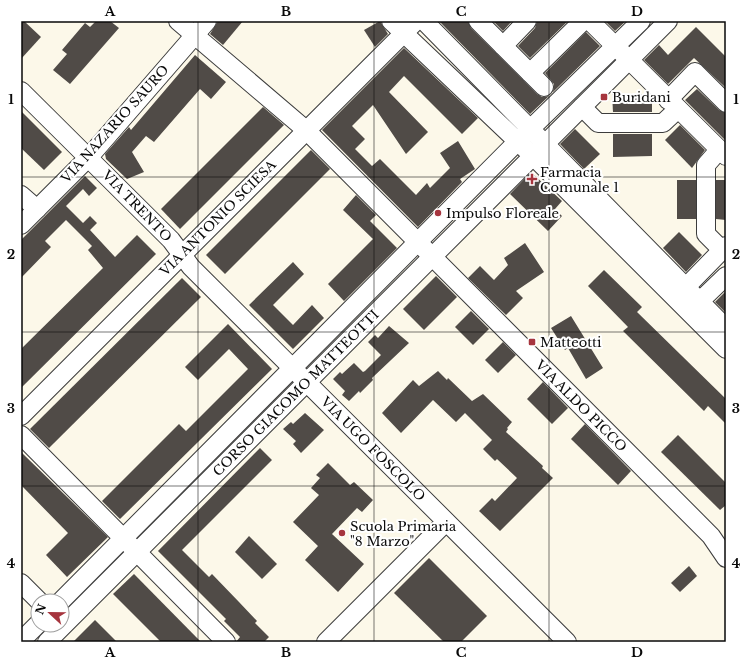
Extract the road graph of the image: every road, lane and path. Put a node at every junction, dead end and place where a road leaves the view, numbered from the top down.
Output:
1 (178, 21) edge
2 (207, 21) edge
3 (390, 21) edge
4 (424, 21) edge
5 (478, 21) edge
6 (527, 21) edge
7 (582, 21) edge
8 (590, 21) edge
9 (641, 21) edge
10 (668, 21) edge
11 (410, 27) edge
12 (195, 35) junction
13 (503, 46) junction
14 (615, 47) junction
15 (628, 61) junction
16 (530, 73) junction
17 (544, 87) dead end
18 (21, 91) edge
19 (726, 102) edge
20 (673, 105) junction
21 (582, 107) junction
22 (530, 129) junction
23 (306, 130) junction
24 (517, 142) junction
25 (538, 150) junction
26 (723, 153) edge
27 (89, 156) junction
28 (21, 195) edge
29 (37, 209) junction
30 (21, 225) edge
31 (418, 242) junction
32 (724, 248) edge
33 (181, 256) junction
34 (432, 256) junction
35 (726, 276) edge
36 (685, 288) junction
37 (699, 302) junction
38 (726, 328) edge
39 (726, 349) edge
40 (299, 375) junction
41 (21, 416) edge
42 (21, 435) edge
43 (446, 522) junction
44 (123, 538) junction
45 (137, 551) junction
46 (726, 558) edge
47 (21, 583) edge
48 (31, 593) edge
49 (69, 593) edge
50 (30, 632) edge
51 (21, 641) edge
52 (47, 642) edge
53 (226, 642) edge
54 (326, 642) edge
55 (567, 642) edge

1 - 12 street, VIA ALDO PICCO
2 - 12 street, VIA NAZARIO SAURO
3 - 11 street
4 - 22 street
5 - 13 street
6 - 13 street
7 - 16 street
8 - 14 street
9 - 14 street, CORSO GIACOMO MATTEOTTI
10 - 15 street, CORSO GIACOMO MATTEOTTI
11 - 23 street, VIA ANTONIO SCIESA
11 - 24 street
12 - 23 street, VIA ALDO PICCO
12 - 27 street, VIA NAZARIO SAURO
13 - 16 street
14 - 15 street
14 - 22 street, CORSO GIACOMO MATTEOTTI
15 - 20 street
15 - 21 street, CORSO GIACOMO MATTEOTTI
16 - 17 street
18 - 27 street, VIA TRENTO
19 - 20 street
20 - 21 street
20 - 26 street
21 - 25 street, CORSO GIACOMO MATTEOTTI
22 - 24 street, CORSO GIACOMO MATTEOTTI
22 - 25 street
23 - 31 street, VIA ALDO PICCO
23 - 33 street, VIA ANTONIO SCIESA
24 - 25 street
24 - 31 street, CORSO GIACOMO MATTEOTTI
25 - 34 street, CORSO GIACOMO MATTEOTTI
25 - 36 street
25 - 39 street
26 - 32 street
27 - 29 street, VIA NAZARIO SAURO
27 - 33 street, VIA TRENTO
28 - 29 street
29 - 30 street, VIA NAZARIO SAURO
31 - 34 street, VIA ALDO PICCO
31 - 40 street, CORSO GIACOMO MATTEOTTI
32 - 36 street
33 - 40 street, VIA TRENTO
33 - 41 street, VIA ANTONIO SCIESA
34 - 40 street, CORSO GIACOMO MATTEOTTI
34 - 46 street, VIA ALDO PICCO
35 - 37 street
36 - 37 street
37 - 38 street
40 - 43 street, VIA UGO FOSCOLO
40 - 44 street, CORSO GIACOMO MATTEOTTI
40 - 45 street, CORSO GIACOMO MATTEOTTI
42 - 44 street
43 - 54 street
43 - 55 street, VIA UGO FOSCOLO
44 - 45 street
44 - 49 street, CORSO GIACOMO MATTEOTTI
45 - 52 street, CORSO GIACOMO MATTEOTTI
45 - 53 street
47 - 48 street
50 - 51 street

